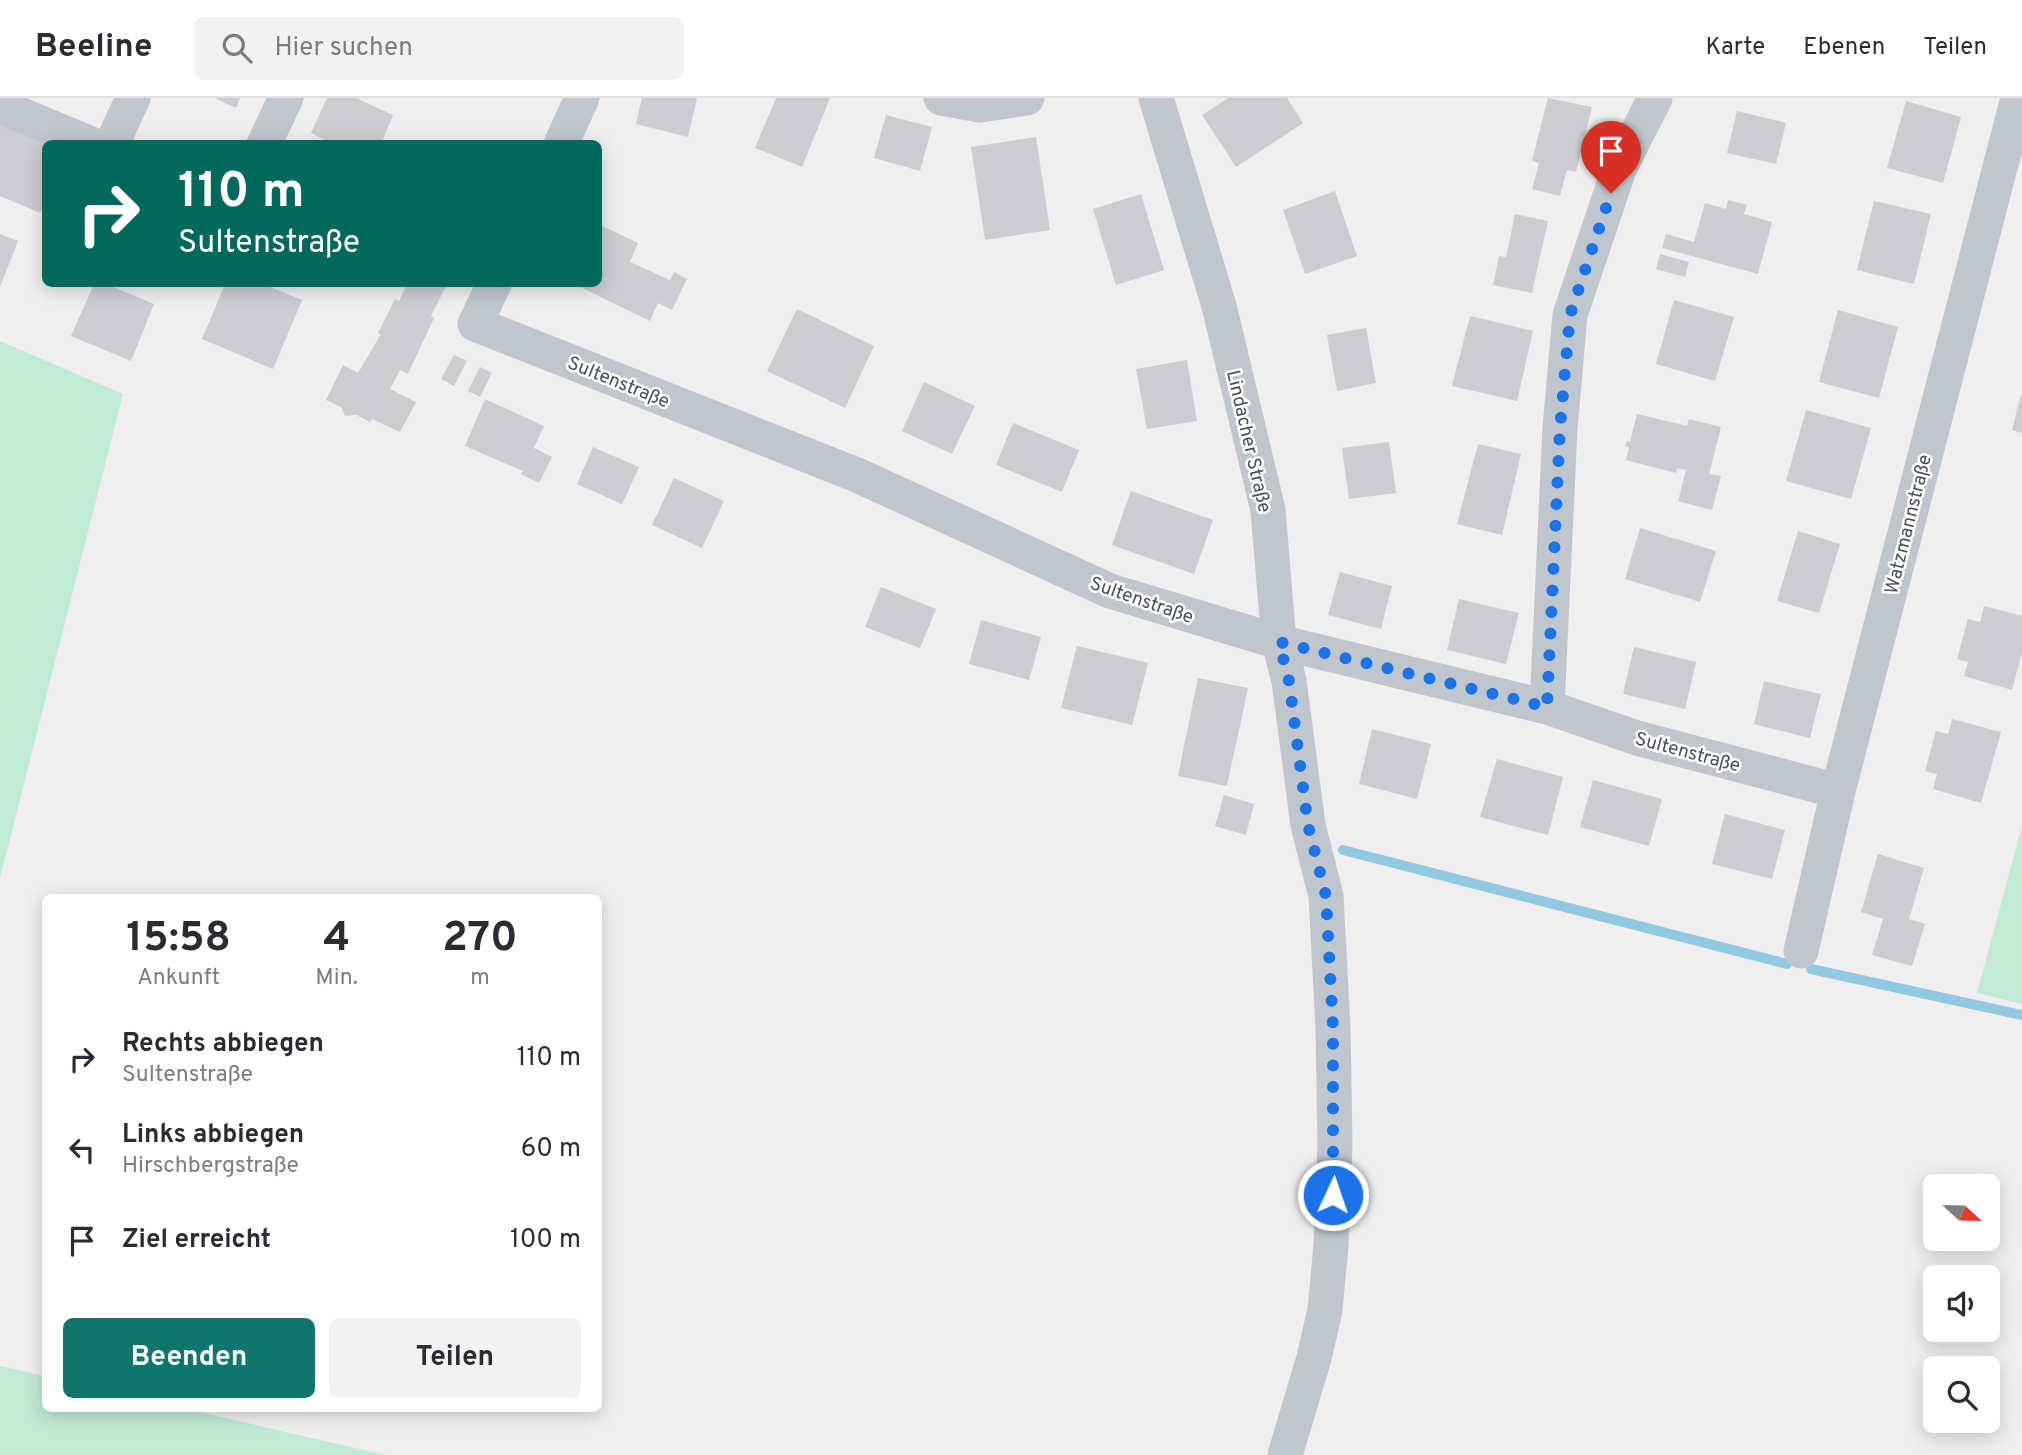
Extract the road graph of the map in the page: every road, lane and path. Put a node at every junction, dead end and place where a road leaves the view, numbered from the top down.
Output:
1 (133, 98) edge
2 (286, 98) edge
3 (582, 98) edge
4 (942, 98) edge
5 (1027, 98) edge
6 (1156, 98) edge
7 (1655, 98) edge
8 (2018, 98) edge
9 (0, 106) edge
10 (81, 140) edge
11 (114, 140) edge
12 (266, 140) edge
13 (563, 140) edge
14 (493, 287) edge
15 (1279, 642) junction
16 (1547, 707) junction
17 (1838, 791) junction
18 (1801, 951) dead end
19 (1286, 1455) edge

1 - 11 street
2 - 12 street
3 - 13 street
4 - 5 street
6 - 15 street, Lindacher Straße
7 - 16 street
8 - 17 street, Watzmannstraße
9 - 10 street
14 - 15 street, Sultenstraße
15 - 16 street, Sultenstraße
15 - 19 street, Lindacher Straße
16 - 17 street, Sultenstraße
17 - 18 street, Watzmannstraße

